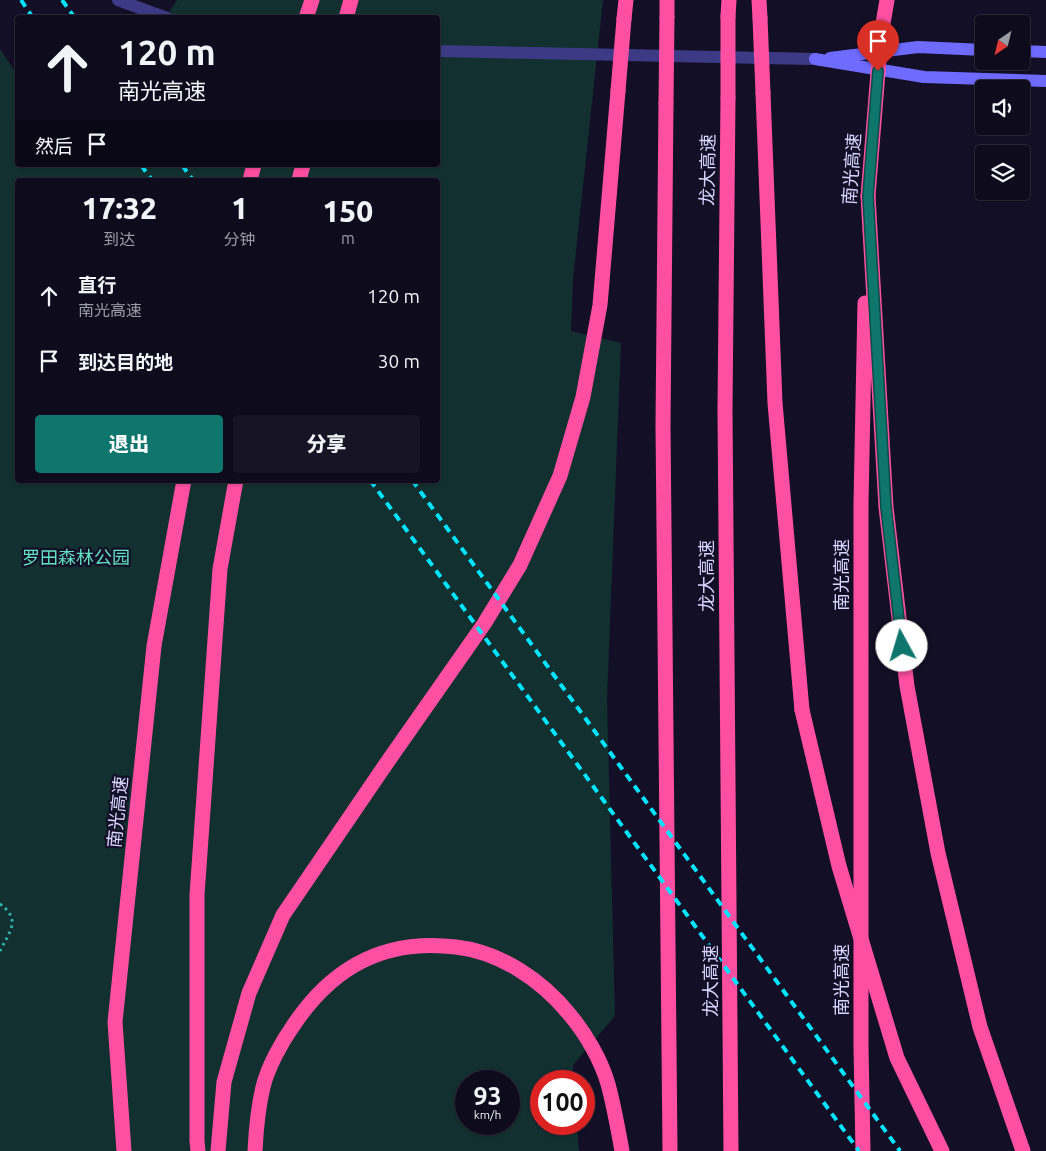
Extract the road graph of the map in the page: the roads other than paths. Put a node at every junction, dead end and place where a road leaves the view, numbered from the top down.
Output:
1 (118, 0) edge
2 (312, 0) edge
3 (352, 0) edge
4 (626, 0) edge
5 (667, 0) edge
6 (728, 0) edge
7 (759, 0) edge
8 (887, 0) edge
9 (159, 15) edge
10 (307, 15) edge
11 (347, 15) edge
12 (975, 50) edge
13 (440, 51) edge
14 (1030, 52) edge
15 (1046, 52) edge
16 (815, 59) junction
17 (1046, 81) edge
18 (868, 196) junction
19 (183, 483) edge
20 (235, 483) edge
21 (124, 1151) edge
22 (198, 1151) edge
23 (218, 1151) edge
24 (255, 1151) edge
25 (622, 1151) edge
26 (670, 1151) edge
27 (731, 1151) edge
28 (862, 1151) edge
29 (942, 1151) edge
30 (1023, 1151) edge

1 - 9 street
2 - 10 highway
3 - 11 highway
4 - 23 highway, bridge
5 - 26 highway, bridge
6 - 27 highway, 龙大高速, bridge
7 - 29 highway, bridge
8 - 18 highway, 南光高速, bridge
12 - 16 street
13 - 16 street
14 - 15 street
16 - 17 street
18 - 28 highway, 南光高速
18 - 30 highway
19 - 21 highway, 南光高速
20 - 22 highway
24 - 25 highway

